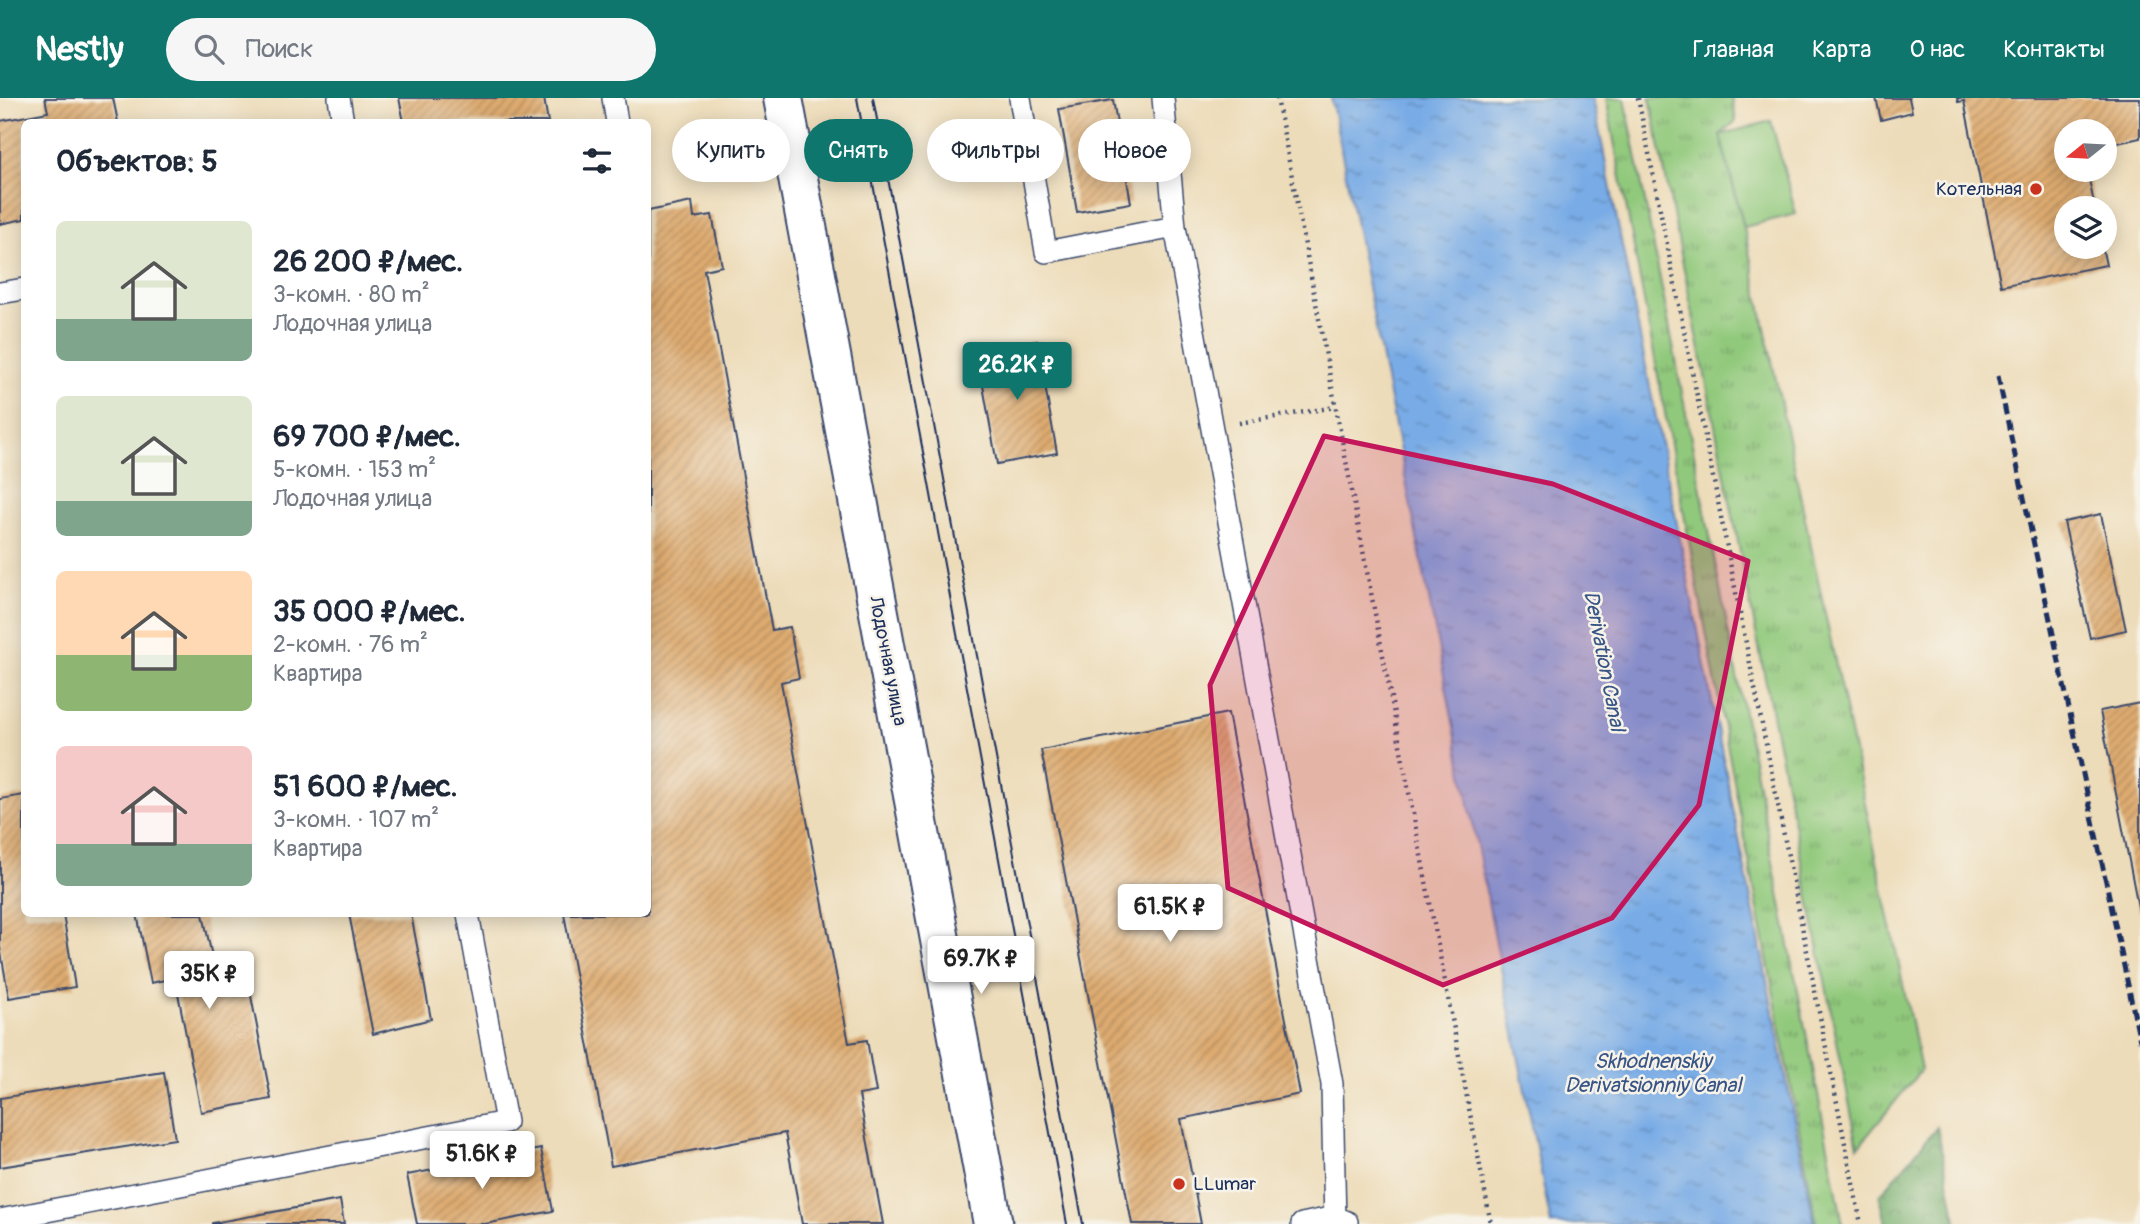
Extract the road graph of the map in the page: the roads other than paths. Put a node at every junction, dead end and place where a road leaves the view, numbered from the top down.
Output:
1 (339, 98) edge
2 (613, 98) edge
3 (783, 98) edge
4 (1020, 98) edge
5 (1163, 98) edge
6 (342, 119) edge
7 (616, 119) edge
8 (1175, 227) junction
9 (21, 290) edge
10 (0, 293) edge
11 (469, 917) edge
12 (0, 1220) edge
13 (1340, 1222) edge
14 (993, 1224) edge
15 (1302, 1224) edge

1 - 6 lane
2 - 7 lane
3 - 14 street, Лодочная улица
4 - 8 lane
5 - 8 lane
8 - 13 lane
9 - 10 lane
11 - 12 lane
13 - 15 lane

